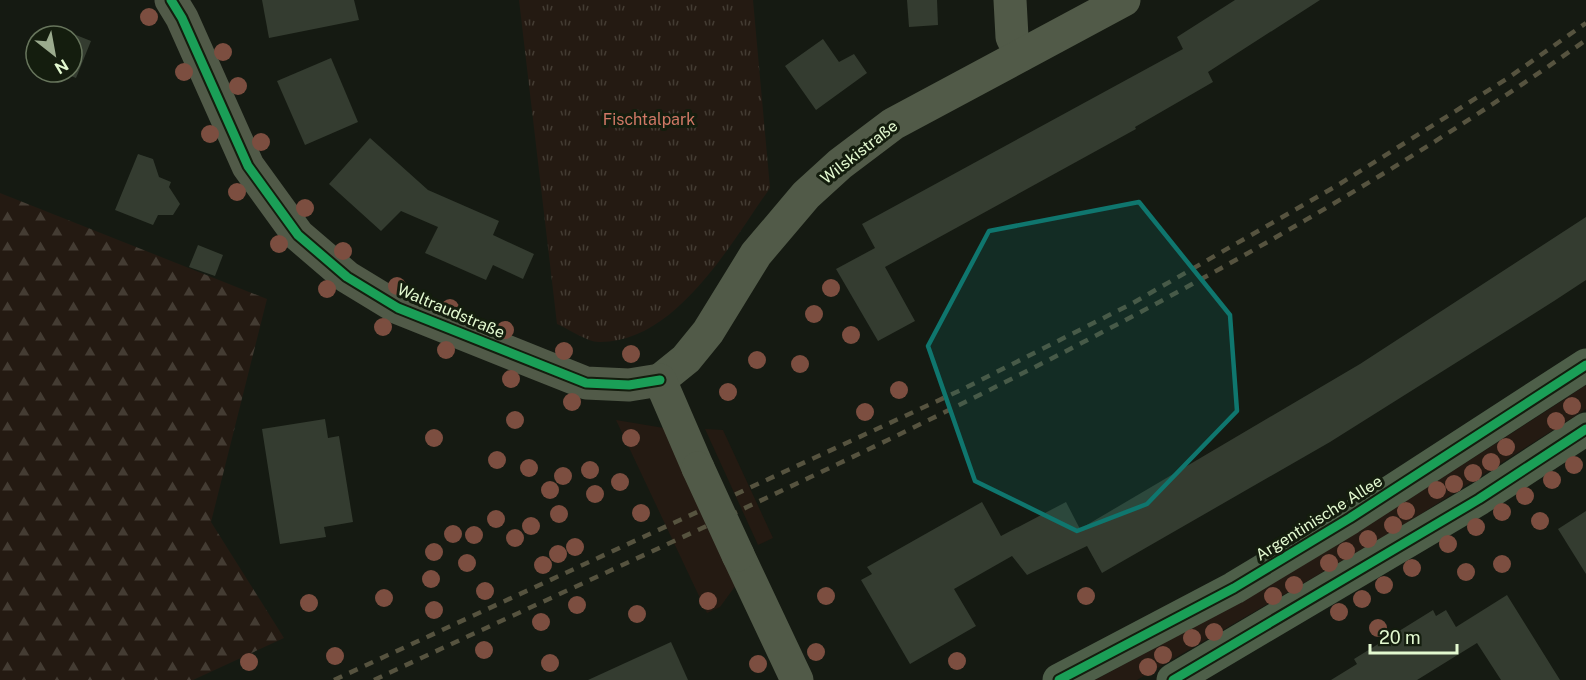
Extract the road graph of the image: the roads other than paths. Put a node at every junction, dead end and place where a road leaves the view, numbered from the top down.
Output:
1 (171, 0) edge
2 (1010, 0) edge
3 (1124, 0) edge
4 (1021, 55) junction
5 (1586, 365) edge
6 (660, 381) junction
7 (1586, 429) edge
8 (797, 680) edge
9 (1059, 680) edge
10 (1173, 680) edge

1 - 6 street, Waltraudstraße
2 - 4 street
3 - 4 street, Wilskistraße
4 - 6 street, Wilskistraße
5 - 9 main road, Argentinische Allee
6 - 8 street, bridge
7 - 10 main road

